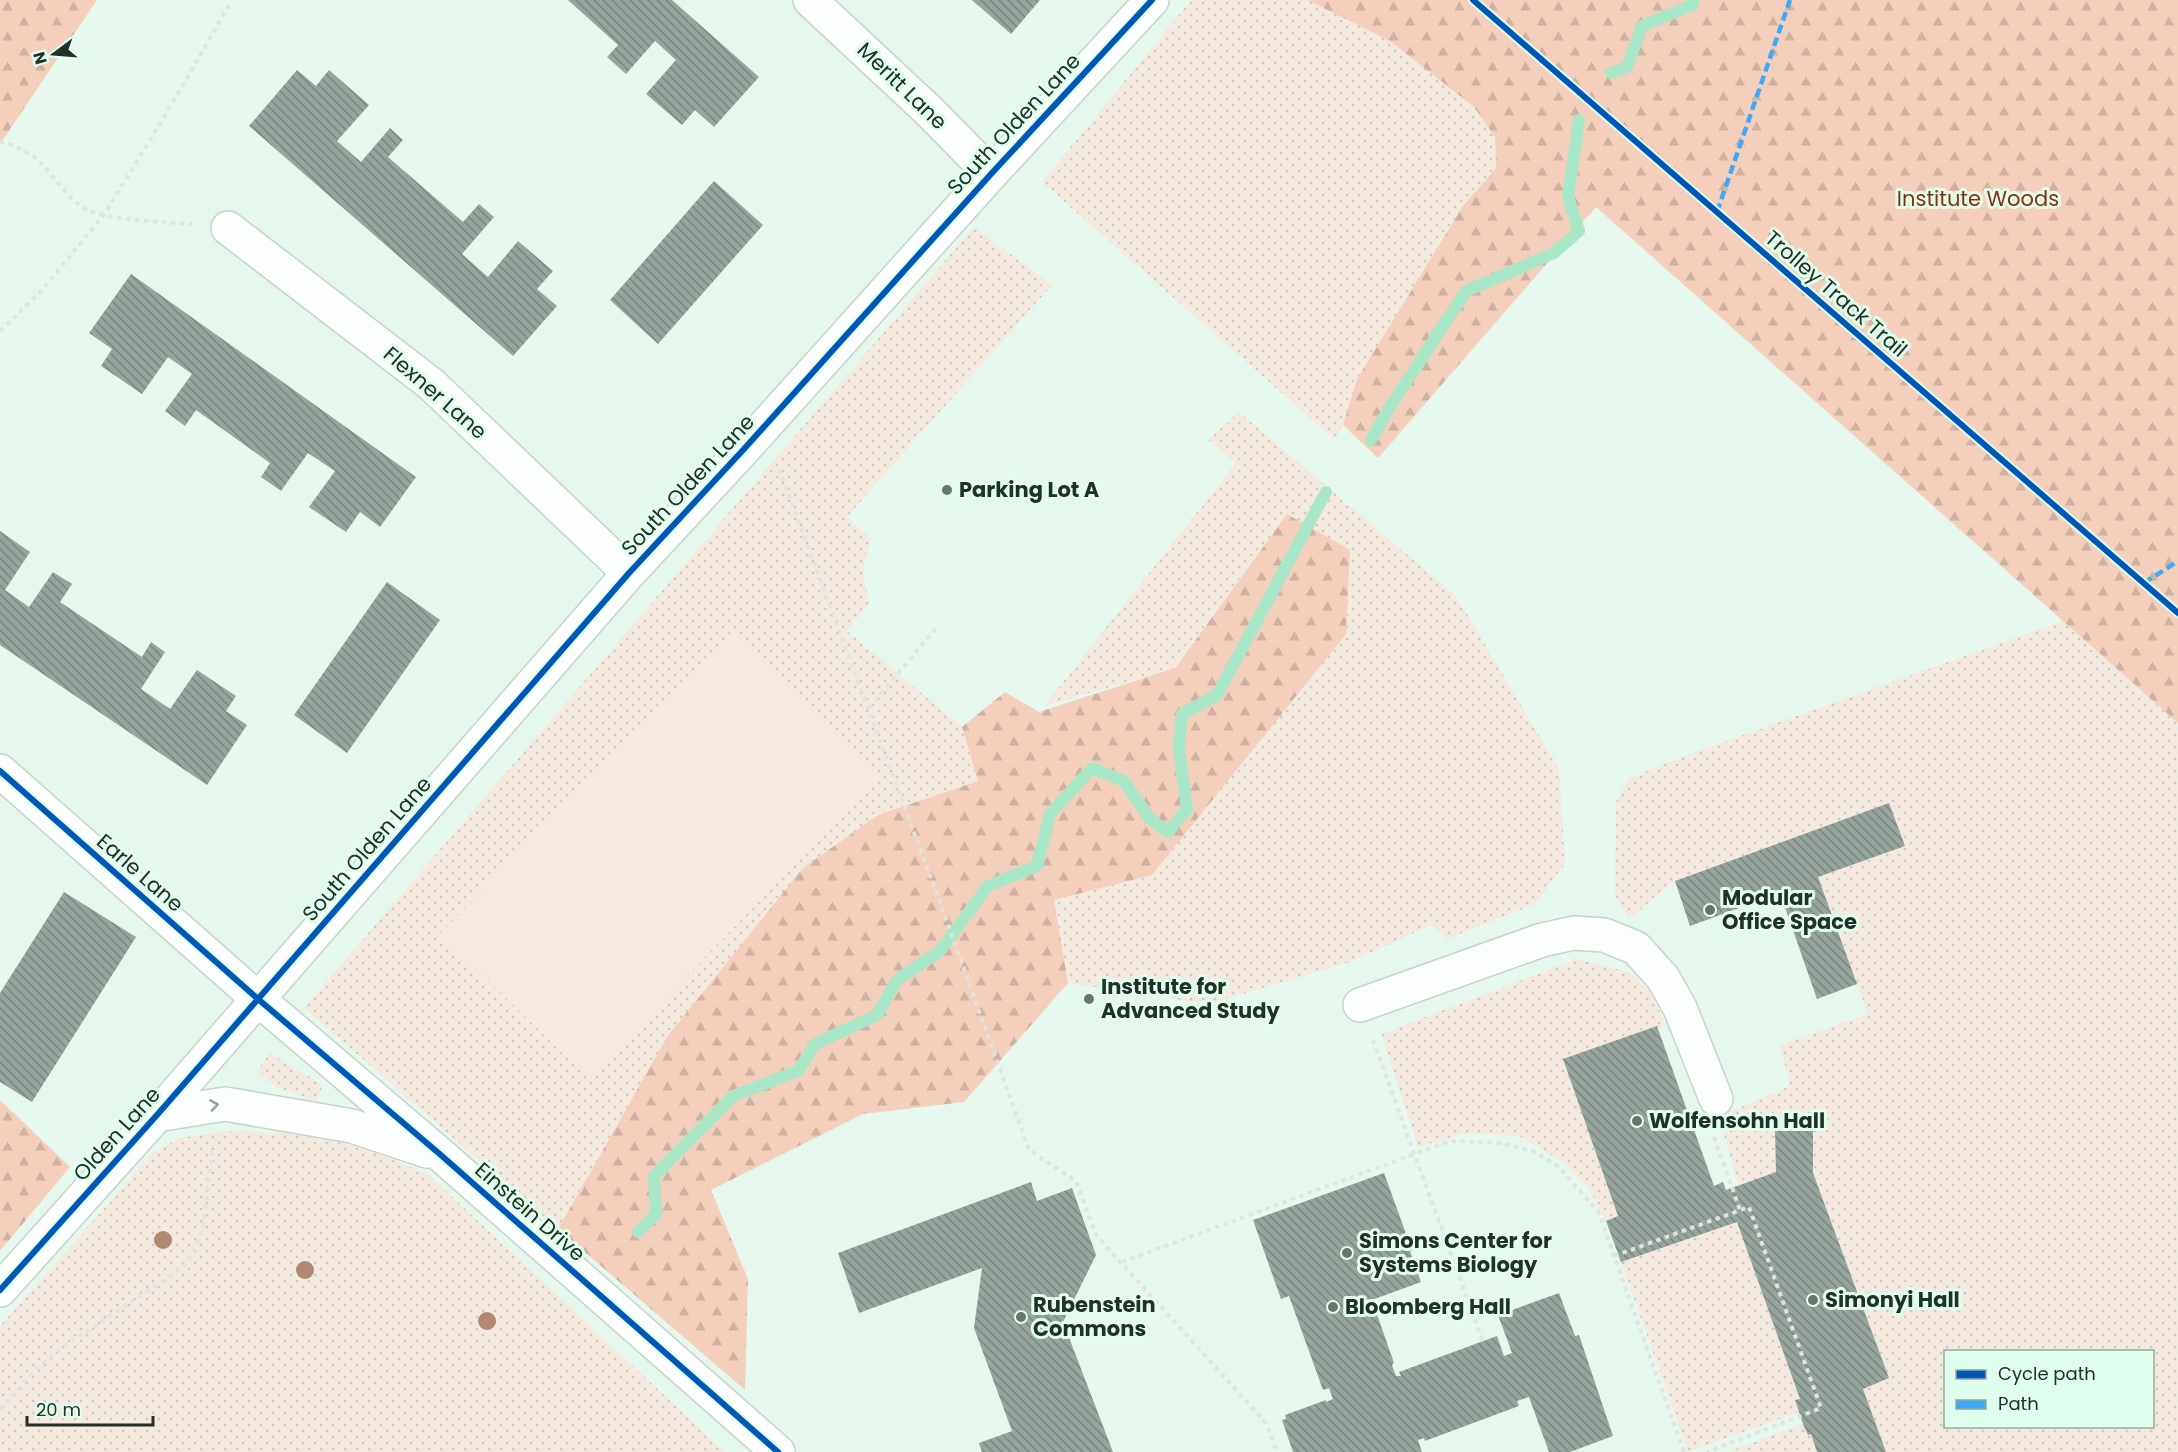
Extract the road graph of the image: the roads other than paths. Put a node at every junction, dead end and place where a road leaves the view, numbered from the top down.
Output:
1 (1152, 0) edge
2 (821, 5) edge
3 (991, 174) junction
4 (228, 228) road end
5 (629, 573) junction
6 (0, 771) edge
7 (258, 999) junction
8 (1360, 1005) road end
9 (1716, 1098) dead end
10 (156, 1115) junction
11 (442, 1156) junction
12 (0, 1290) edge
13 (777, 1452) edge

1 - 3 street, South Olden Lane
2 - 3 street, Meritt Lane
3 - 5 street, South Olden Lane
4 - 5 street, Flexner Lane
5 - 7 street, South Olden Lane
6 - 7 street, Earle Lane
7 - 10 street, Olden Lane
7 - 11 street, Einstein Drive
8 - 9 street
10 -> 11 street
10 - 12 street, Olden Lane
11 - 13 street, Einstein Drive

